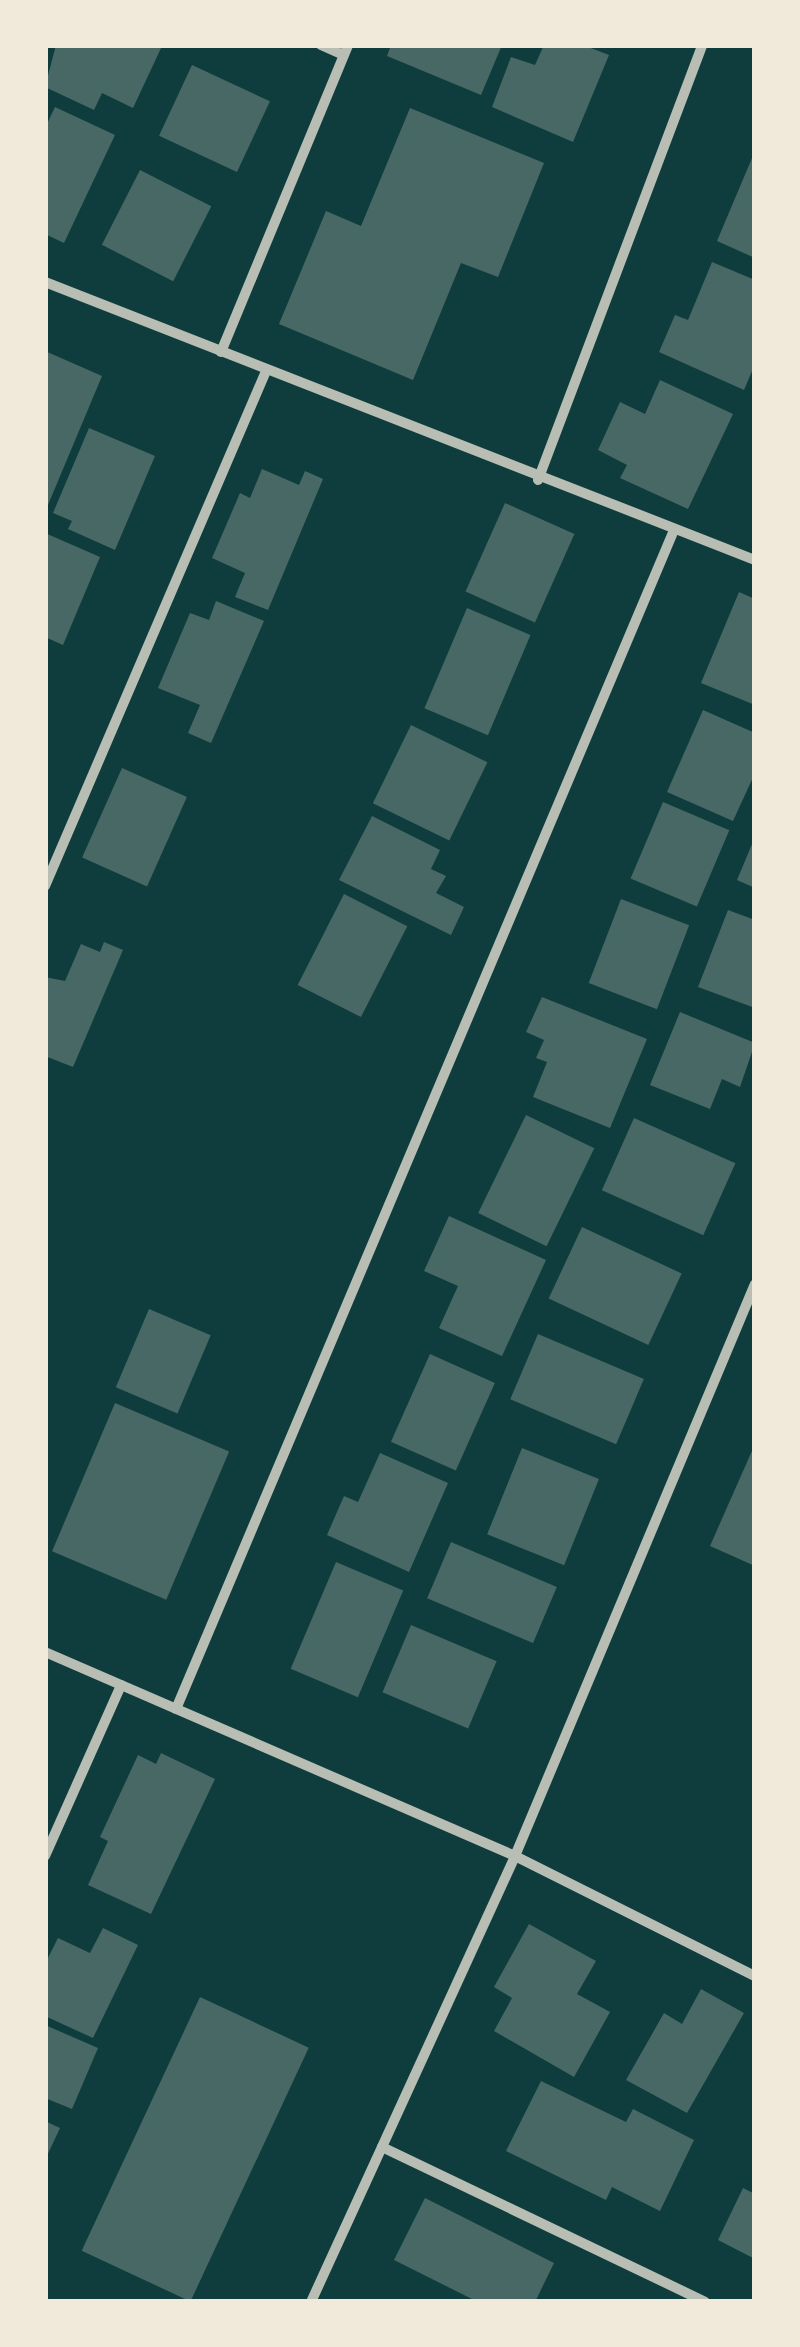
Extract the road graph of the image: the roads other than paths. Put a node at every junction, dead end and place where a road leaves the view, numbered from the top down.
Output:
1 (321, 45) edge
2 (702, 45) edge
3 (346, 50) edge
4 (45, 282) edge
5 (221, 352) junction
6 (266, 371) junction
7 (538, 480) junction
8 (674, 530) junction
9 (755, 560) edge
10 (45, 886) edge
11 (755, 1284) edge
12 (45, 1652) edge
13 (122, 1686) junction
14 (176, 1708) junction
15 (45, 1856) edge
16 (514, 1856) junction
17 (755, 1976) edge
18 (382, 2148) junction
19 (311, 2302) edge
20 (704, 2302) edge

1 - 3 street
2 - 7 street
3 - 5 street
4 - 5 street
5 - 6 street
6 - 7 street
6 - 10 street
7 - 8 street
8 - 9 street
8 - 14 street
11 - 16 street
12 - 13 street
13 - 14 street
13 - 15 street
14 - 16 street
16 - 17 street
16 - 18 street
18 - 19 street
18 - 20 street

